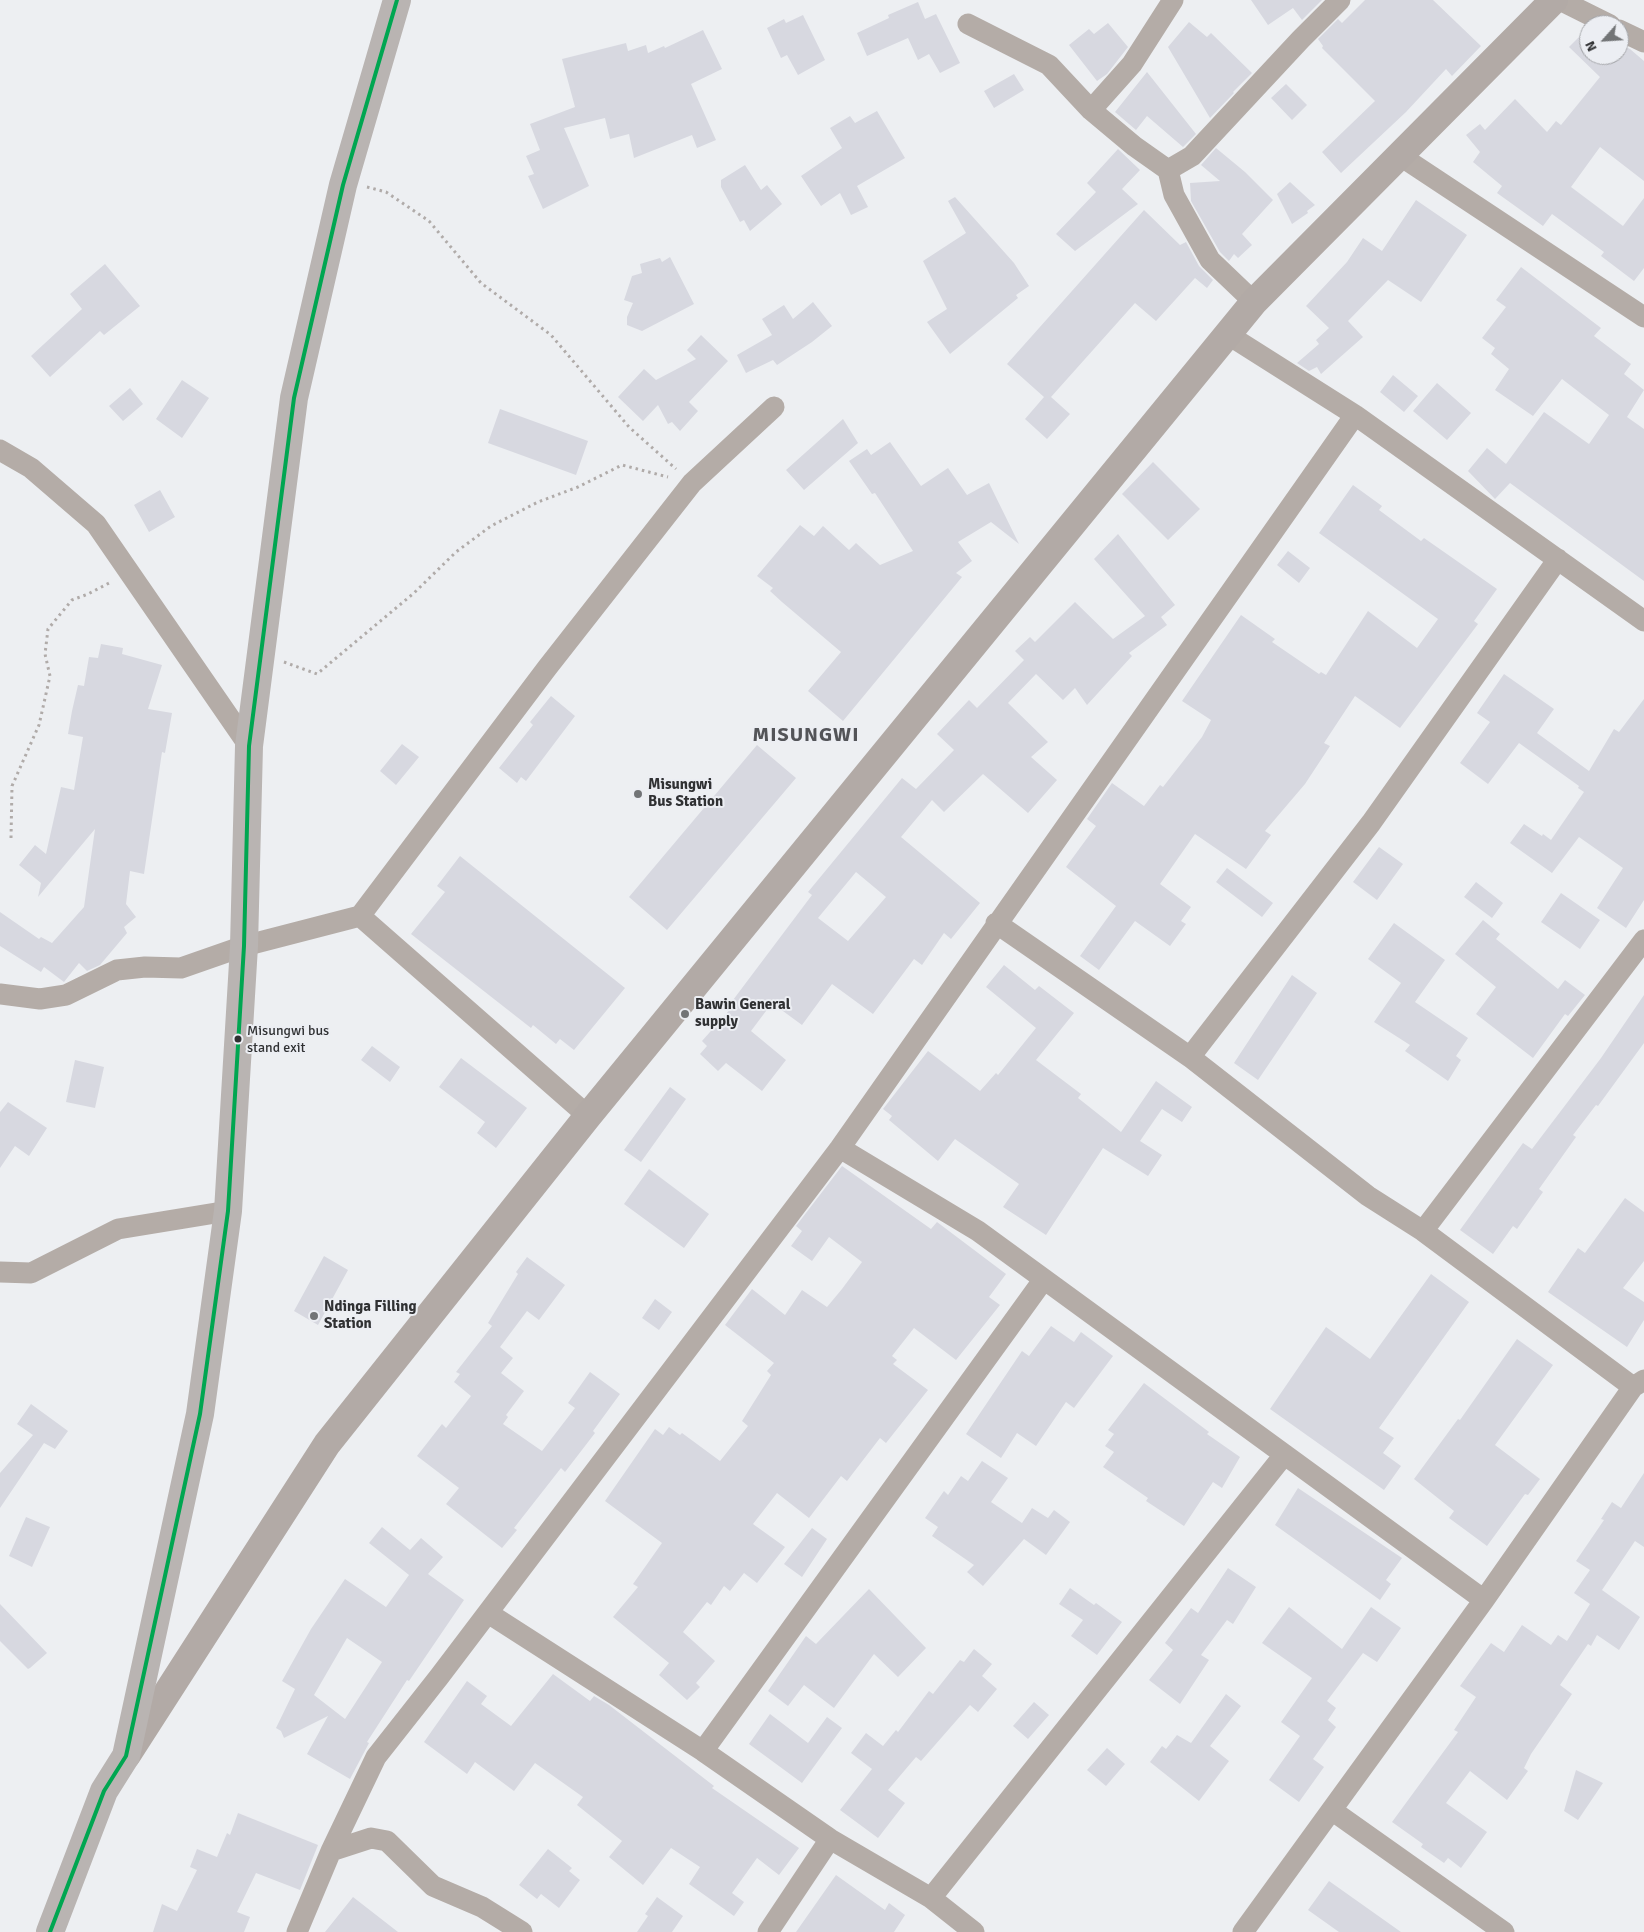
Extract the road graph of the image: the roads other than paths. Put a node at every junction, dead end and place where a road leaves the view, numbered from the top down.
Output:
1 (397, 0) edge
2 (1173, 0) edge
3 (1340, 0) edge
4 (1554, 0) edge
5 (1560, 0) edge
6 (1590, 15) edge
7 (968, 24) dead end
8 (1629, 35) edge
9 (1644, 42) edge
10 (1091, 110) junction
11 (1400, 155) junction
12 (1168, 170) junction
13 (1254, 302) junction
14 (1644, 317) edge
15 (1228, 334) junction
16 (774, 407) dead end
17 (1355, 415) junction
18 (0, 450) edge
19 (1558, 559) junction
20 (1644, 621) edge
21 (249, 746) junction
22 (360, 916) junction
23 (996, 923) junction
24 (1644, 940) edge
25 (244, 946) junction
26 (0, 994) edge
27 (1190, 1057) junction
28 (588, 1116) junction
29 (840, 1148) junction
30 (228, 1210) junction
31 (1422, 1231) junction
32 (0, 1272) edge
33 (1044, 1279) junction
34 (1639, 1383) edge
35 (1284, 1454) junction
36 (1484, 1600) junction
37 (488, 1613) junction
38 (703, 1750) junction
39 (126, 1756) junction
40 (1333, 1811) junction
41 (830, 1839) junction
42 (331, 1850) junction
43 (931, 1898) junction
44 (50, 1932) edge
45 (297, 1932) edge
46 (522, 1932) edge
47 (768, 1932) edge
48 (974, 1932) edge
49 (1243, 1932) edge
50 (1504, 1932) edge

1 - 21 highway
2 - 10 street
3 - 12 street
4 - 11 street
5 - 6 street
7 - 10 street
8 - 9 street
10 - 12 street
11 - 13 street
11 - 14 street
12 - 13 street
13 - 15 street
15 - 17 street
15 - 28 street
16 - 22 street
17 - 19 street
17 - 23 street
18 - 21 street
19 - 20 street
19 - 27 street
21 - 25 highway
22 - 25 street
22 - 28 street
23 - 27 street
23 - 29 street
24 - 31 street
25 - 26 street
25 - 30 highway
27 - 31 street
28 - 39 street
29 - 33 street
29 - 37 street
30 - 32 street
30 - 39 highway
31 - 34 street
33 - 35 street
33 - 38 street
34 - 36 street
35 - 36 street
35 - 43 street
36 - 40 street
37 - 38 street
37 - 42 street
38 - 41 street
39 - 44 highway
40 - 49 street
40 - 50 street
41 - 43 street
41 - 47 street
42 - 45 street
42 - 46 street
43 - 48 street

